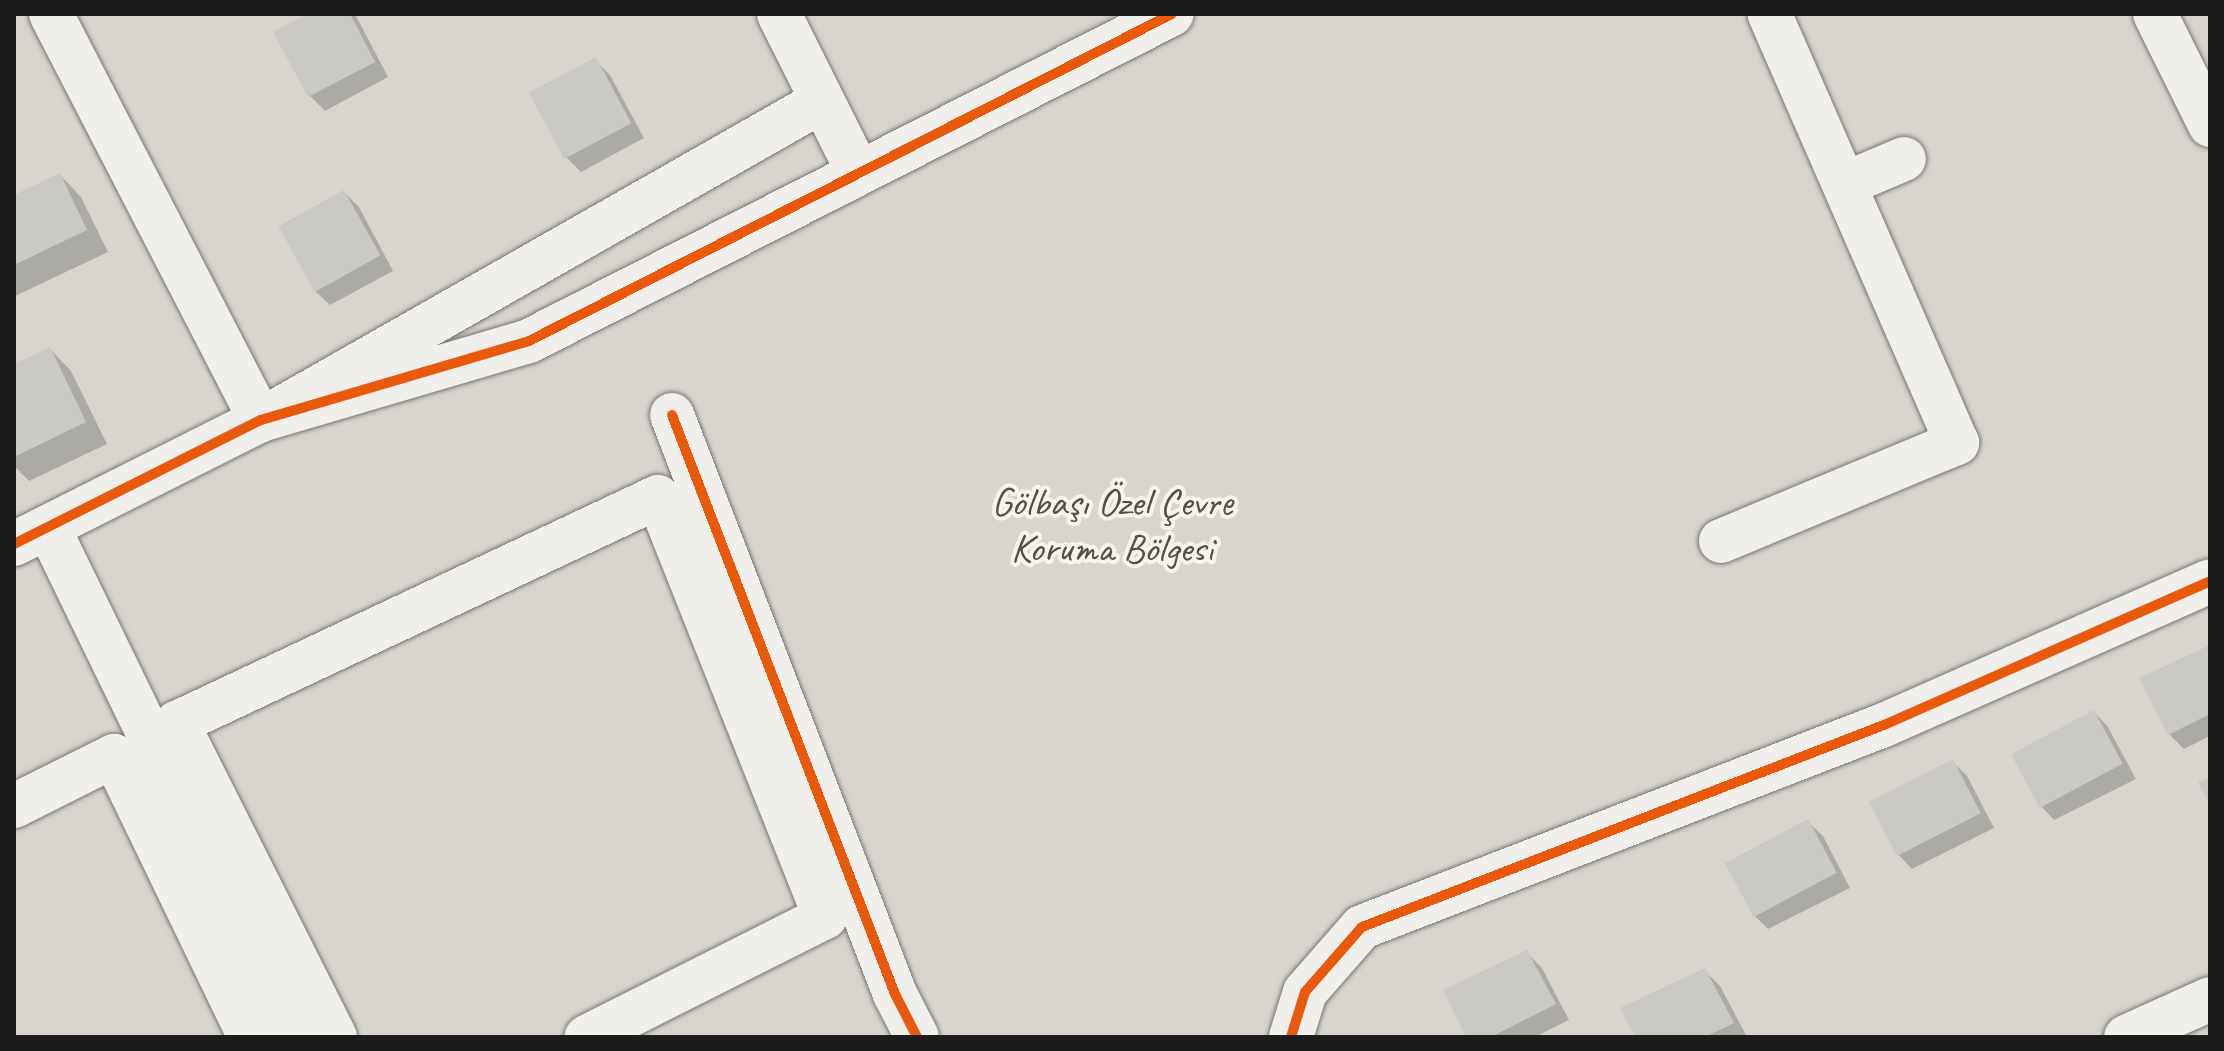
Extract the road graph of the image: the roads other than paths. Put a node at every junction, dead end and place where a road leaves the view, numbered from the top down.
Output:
1 (51, 14) edge
2 (779, 14) edge
3 (1172, 14) edge
4 (1770, 14) edge
5 (2155, 14) edge
6 (2196, 63) edge
7 (822, 101) junction
8 (2210, 125) edge
9 (1904, 159) dead end
10 (857, 170) junction
11 (1845, 184) junction
12 (672, 415) dead end
13 (261, 420) junction
14 (31, 535) edge
15 (1721, 541) dead end
16 (2210, 581) edge
17 (14, 806) edge
18 (2210, 999) edge
19 (250, 1037) edge
20 (296, 1037) edge
21 (335, 1037) edge
22 (586, 1037) edge
23 (917, 1037) edge
24 (1291, 1037) edge
25 (2126, 1037) edge

1 - 13 street
2 - 7 street
3 - 10 street
4 - 11 street
5 - 6 street
6 - 8 street
7 - 10 street
7 - 13 street
9 - 11 street
10 - 13 street
11 - 15 street
12 - 23 street
13 - 14 street
14 - 20 street
16 - 24 street
17 - 19 street
18 - 25 street
21 - 22 street

